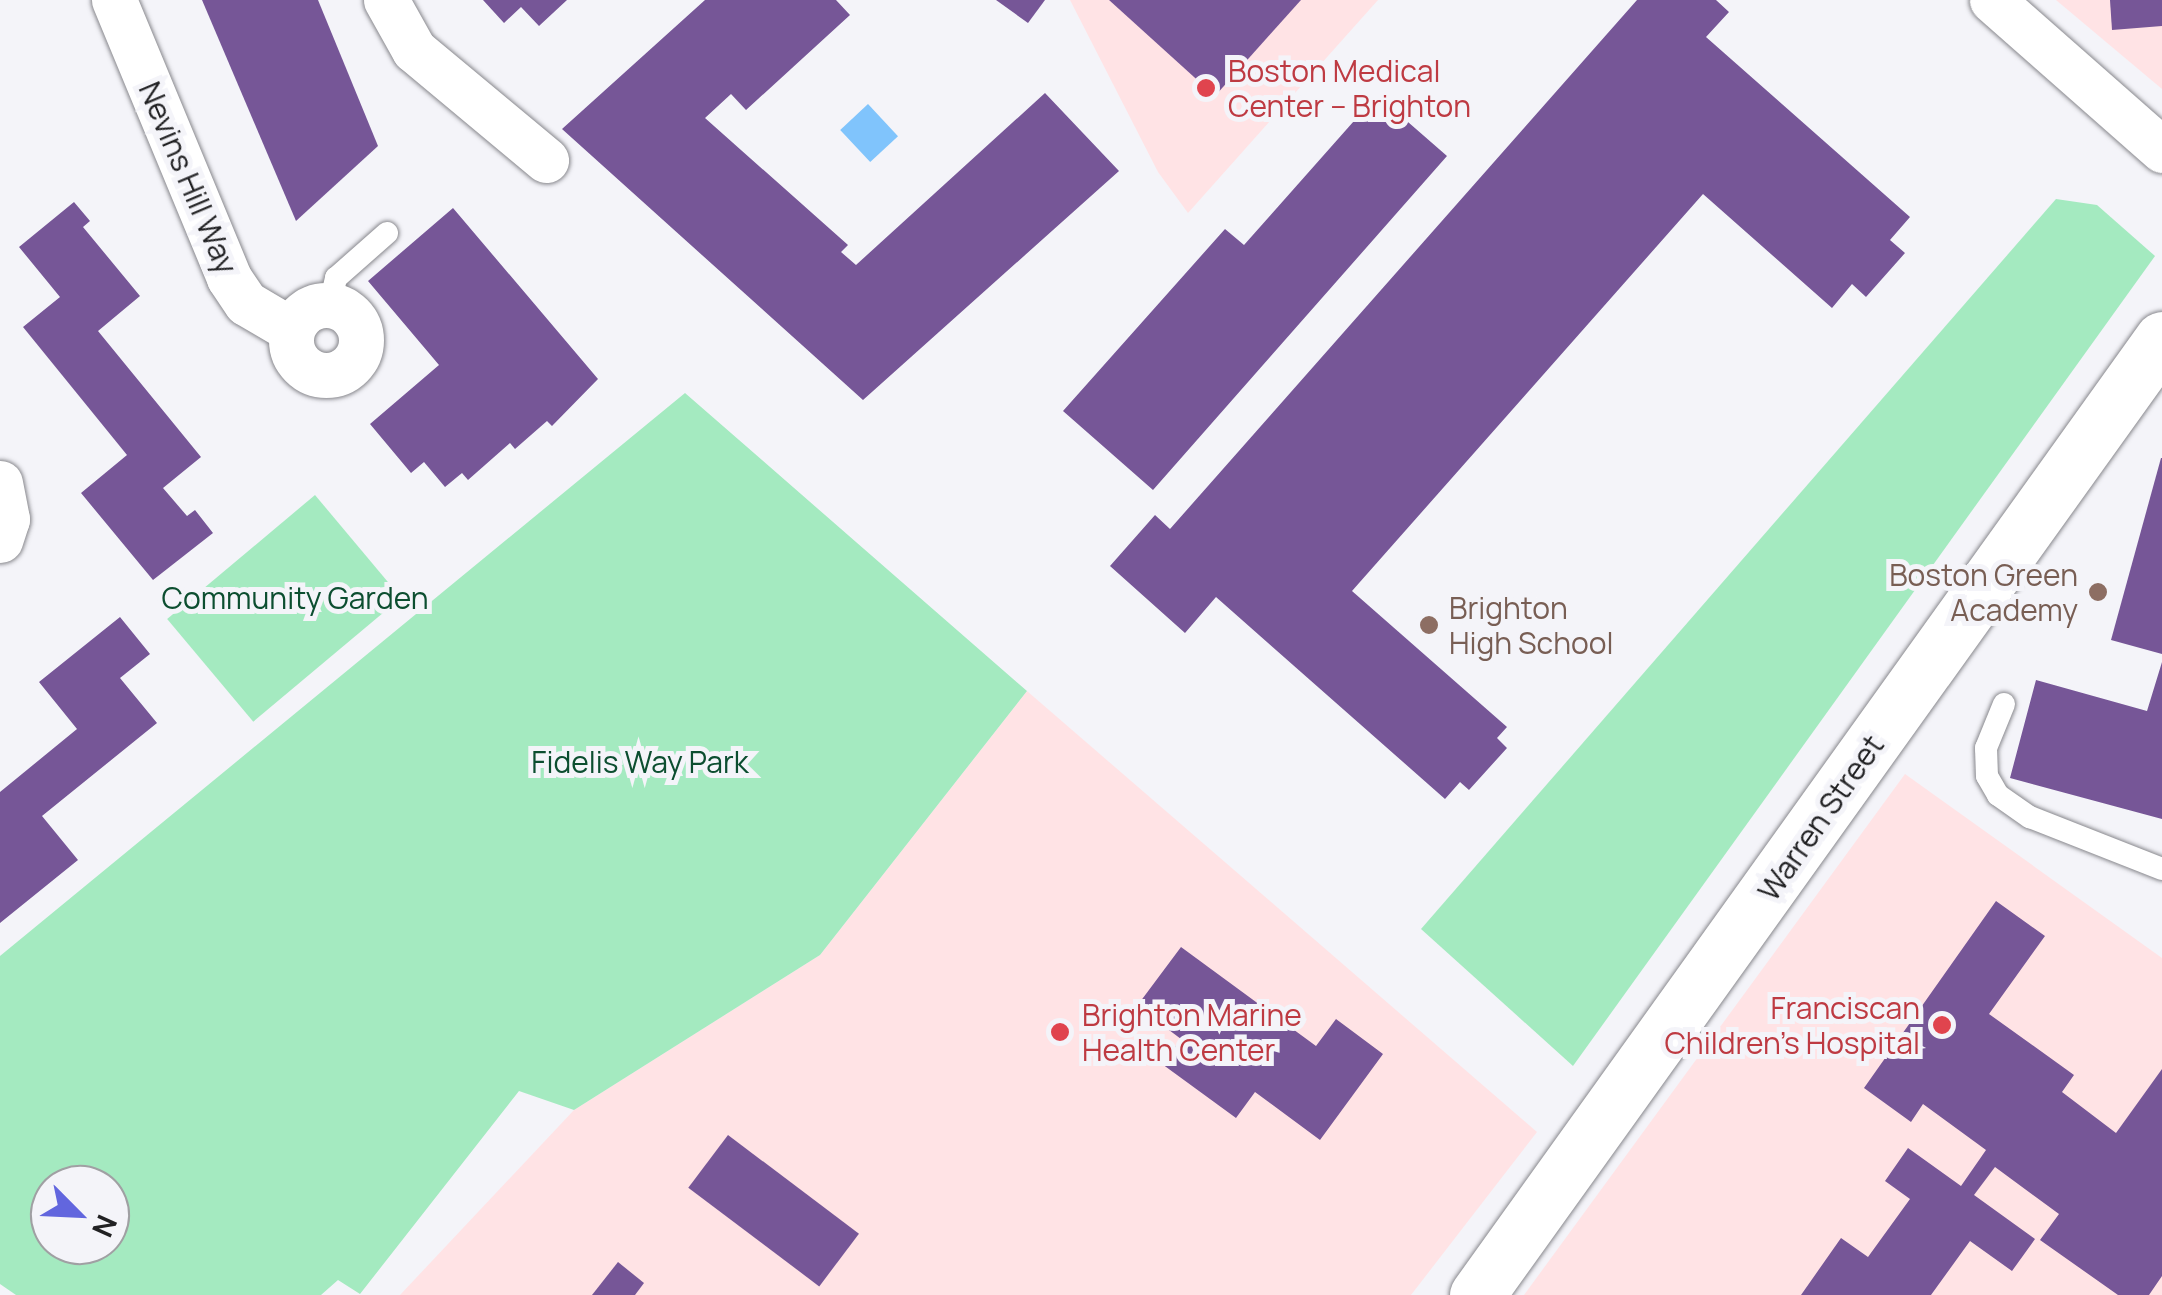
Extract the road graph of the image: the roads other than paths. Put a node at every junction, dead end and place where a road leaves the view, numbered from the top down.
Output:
1 (114, 0) edge
2 (386, 0) edge
3 (1992, 0) edge
4 (2162, 150) edge
5 (546, 160) dead end
6 (387, 233) dead end
7 (330, 304) junction
8 (292, 330) junction
9 (2162, 338) edge
10 (0, 483) edge
11 (0, 540) edge
12 (2004, 704) dead end
13 (2162, 869) edge
14 (1477, 1295) edge

1 - 8 street, Nevins Hill Way
2 - 5 street
3 - 4 street
6 - 7 lane
7 - 8 street
7 - 8 street
9 - 14 street, Warren Street
10 - 11 street
12 - 13 lane

